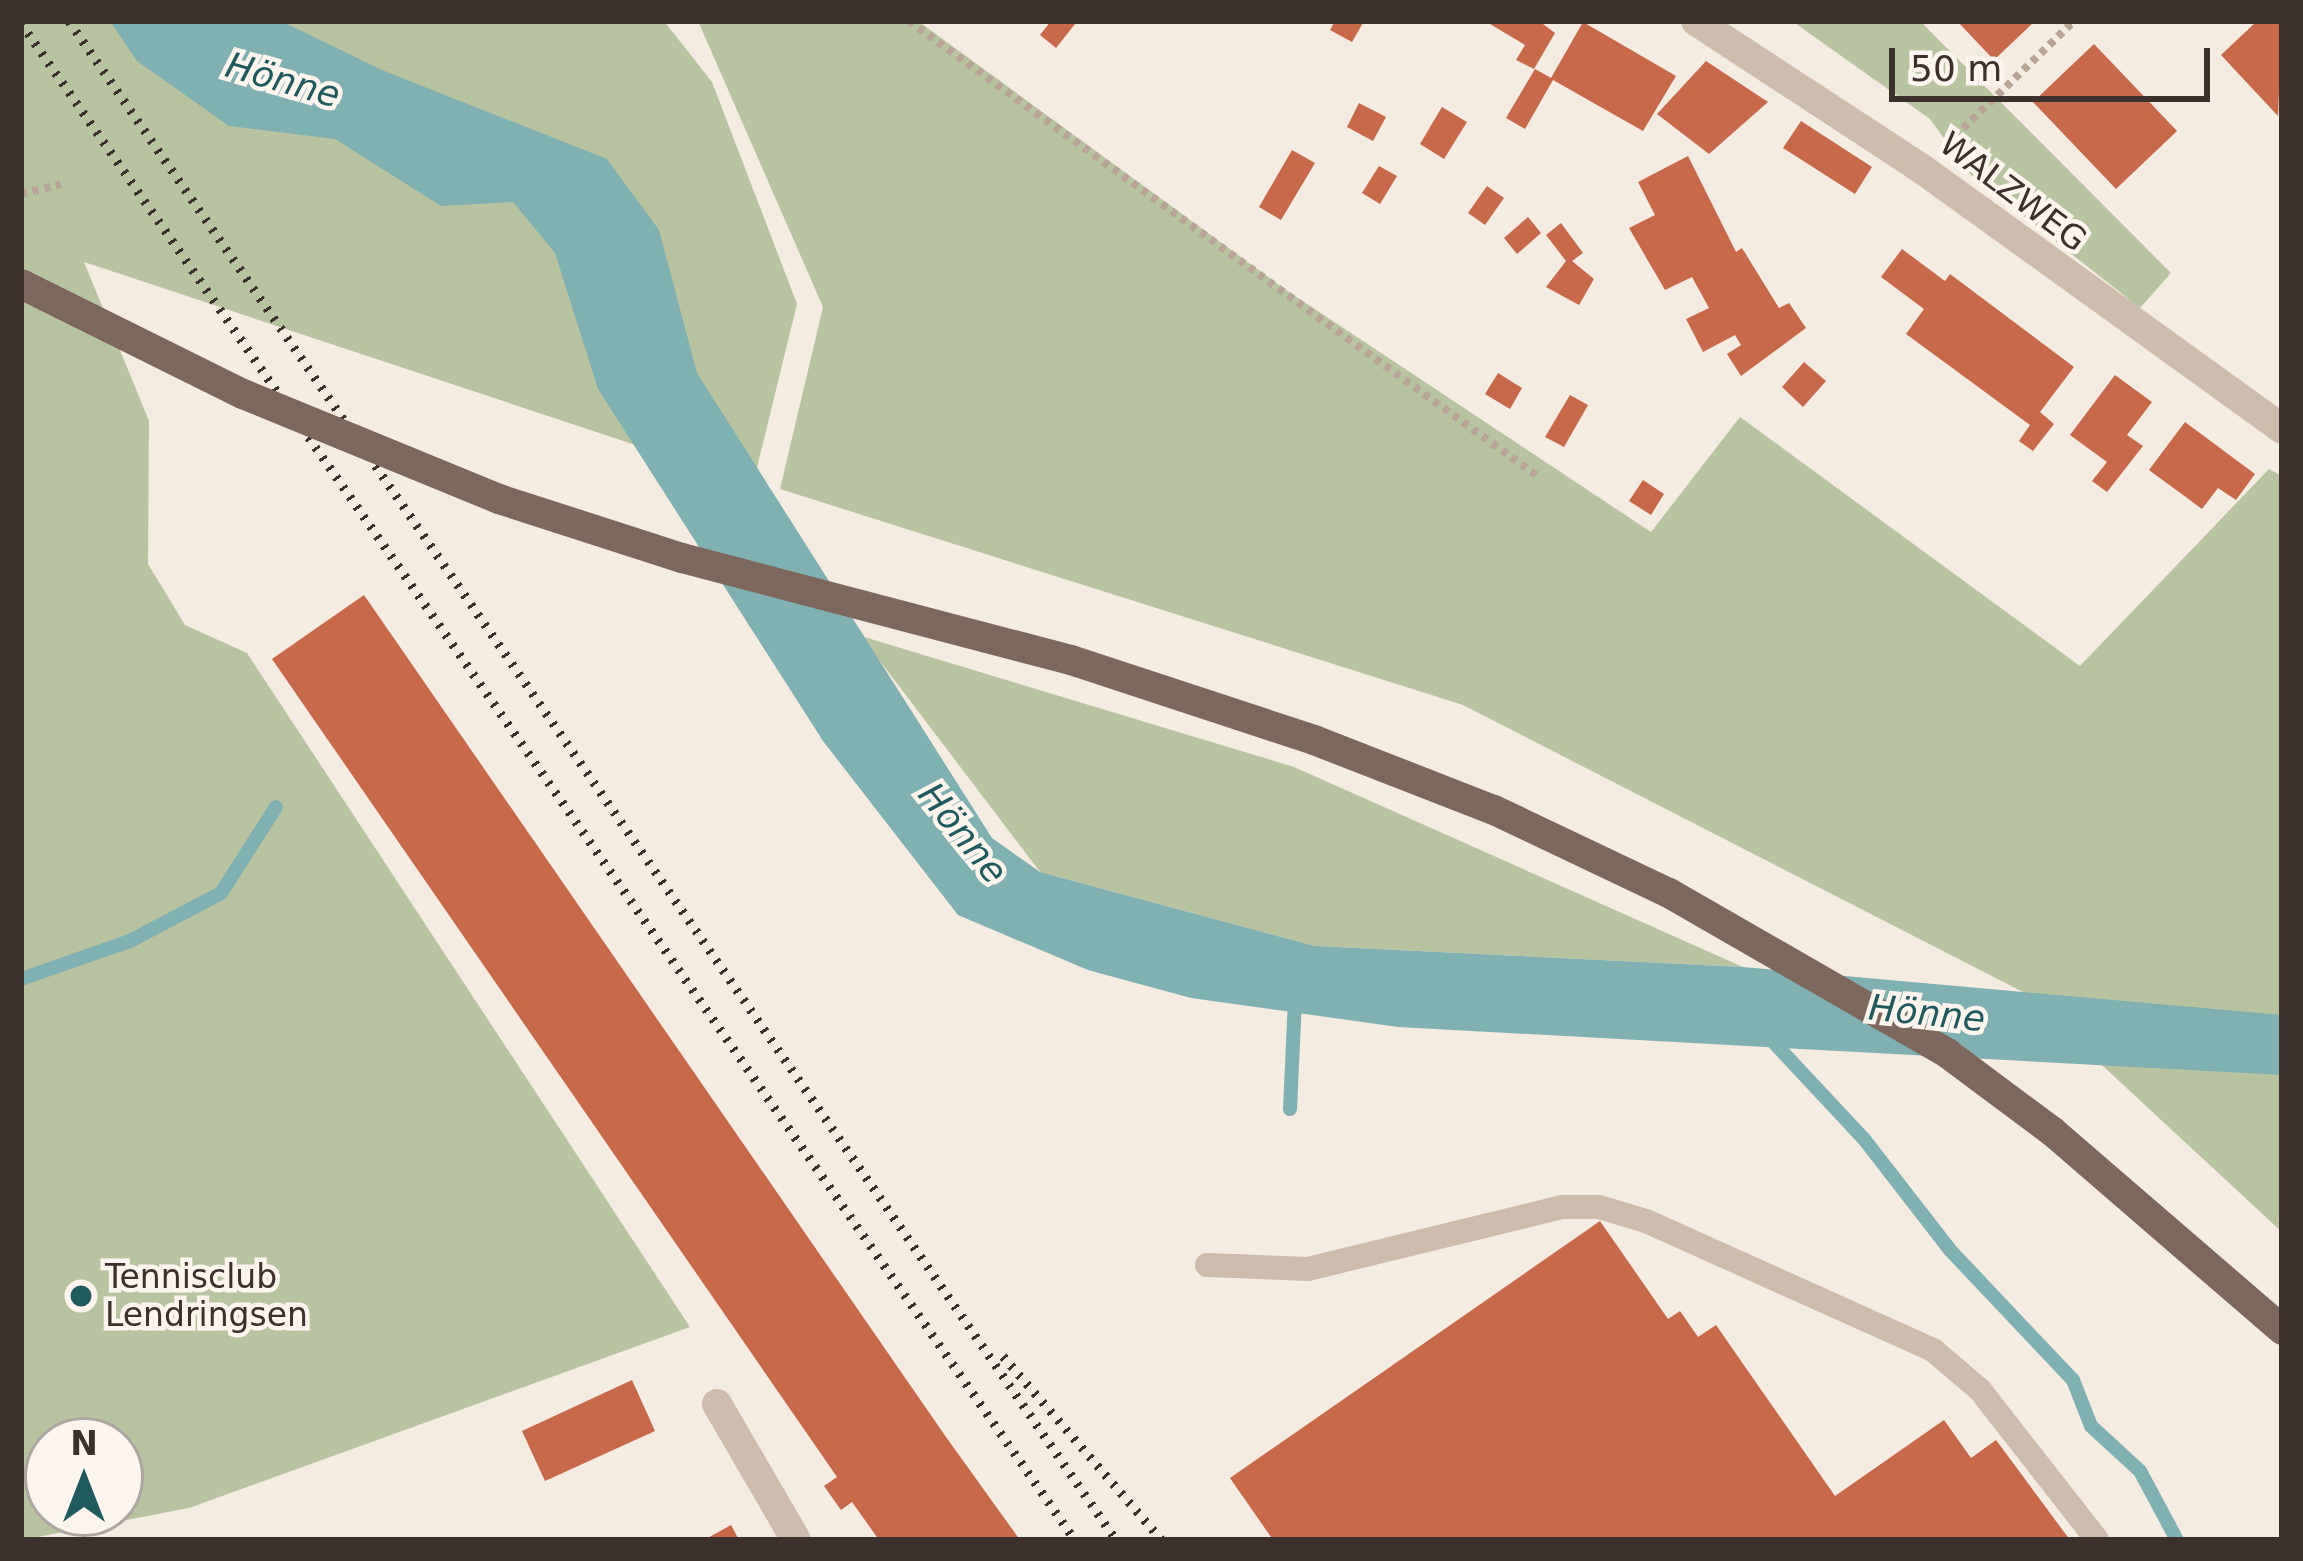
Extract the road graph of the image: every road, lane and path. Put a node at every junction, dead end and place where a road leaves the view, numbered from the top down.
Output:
1 (909, 21) edge
2 (1696, 21) edge
3 (2074, 21) edge
4 (1922, 169) junction
5 (61, 184) dead end
6 (21, 194) edge
7 (21, 284) edge
8 (2282, 429) edge
9 (1540, 478) dead end
10 (1207, 1264) dead end
11 (2277, 1325) edge
12 (717, 1404) dead end
13 (796, 1540) edge
14 (2097, 1540) edge

1 - 9 path
2 - 4 street, WALZWEG
3 - 4 path
4 - 8 street, WALZWEG
5 - 6 path
7 - 11 main road, bridge
10 - 14 lane
12 - 13 street

